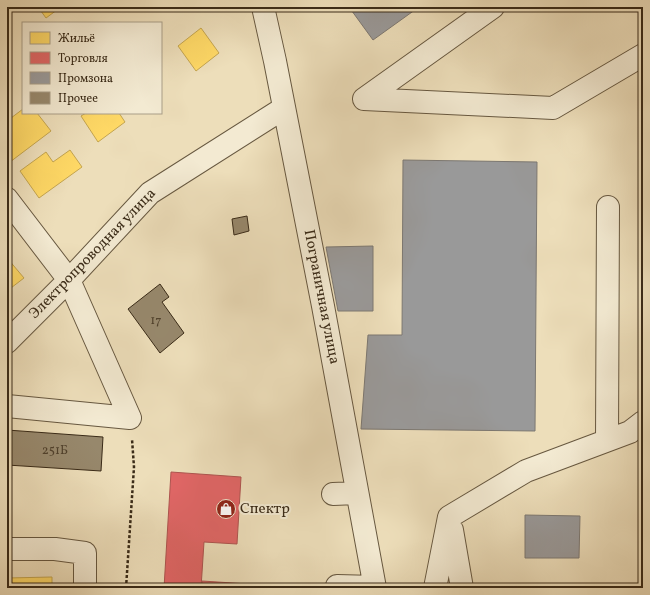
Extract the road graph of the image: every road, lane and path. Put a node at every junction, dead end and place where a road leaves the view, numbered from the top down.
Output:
1 (263, 7) edge
2 (493, 7) edge
3 (643, 55) edge
4 (284, 108) junction
5 (7, 199) edge
6 (608, 207) dead end
7 (69, 280) junction
8 (7, 342) edge
9 (7, 406) edge
10 (130, 418) junction
11 (643, 422) edge
12 (607, 440) junction
13 (357, 493) junction
14 (333, 494) dead end
15 (450, 517) junction
16 (7, 549) edge
17 (337, 586) dead end
18 (85, 588) edge
19 (126, 588) edge
20 (375, 588) edge
21 (435, 588) edge
22 (462, 588) edge

1 - 4 street, Пограничная улица
2 - 3 street
4 - 7 street, Электропроводная улица
4 - 13 street, Пограничная улица
5 - 7 street
6 - 12 street
7 - 8 street, Электропроводная улица
7 - 10 street
9 - 10 street
10 - 19 path
11 - 12 street
12 - 15 street
13 - 14 street
13 - 20 street, Пограничная улица
15 - 21 street
15 - 22 street
16 - 18 street
17 - 20 street

